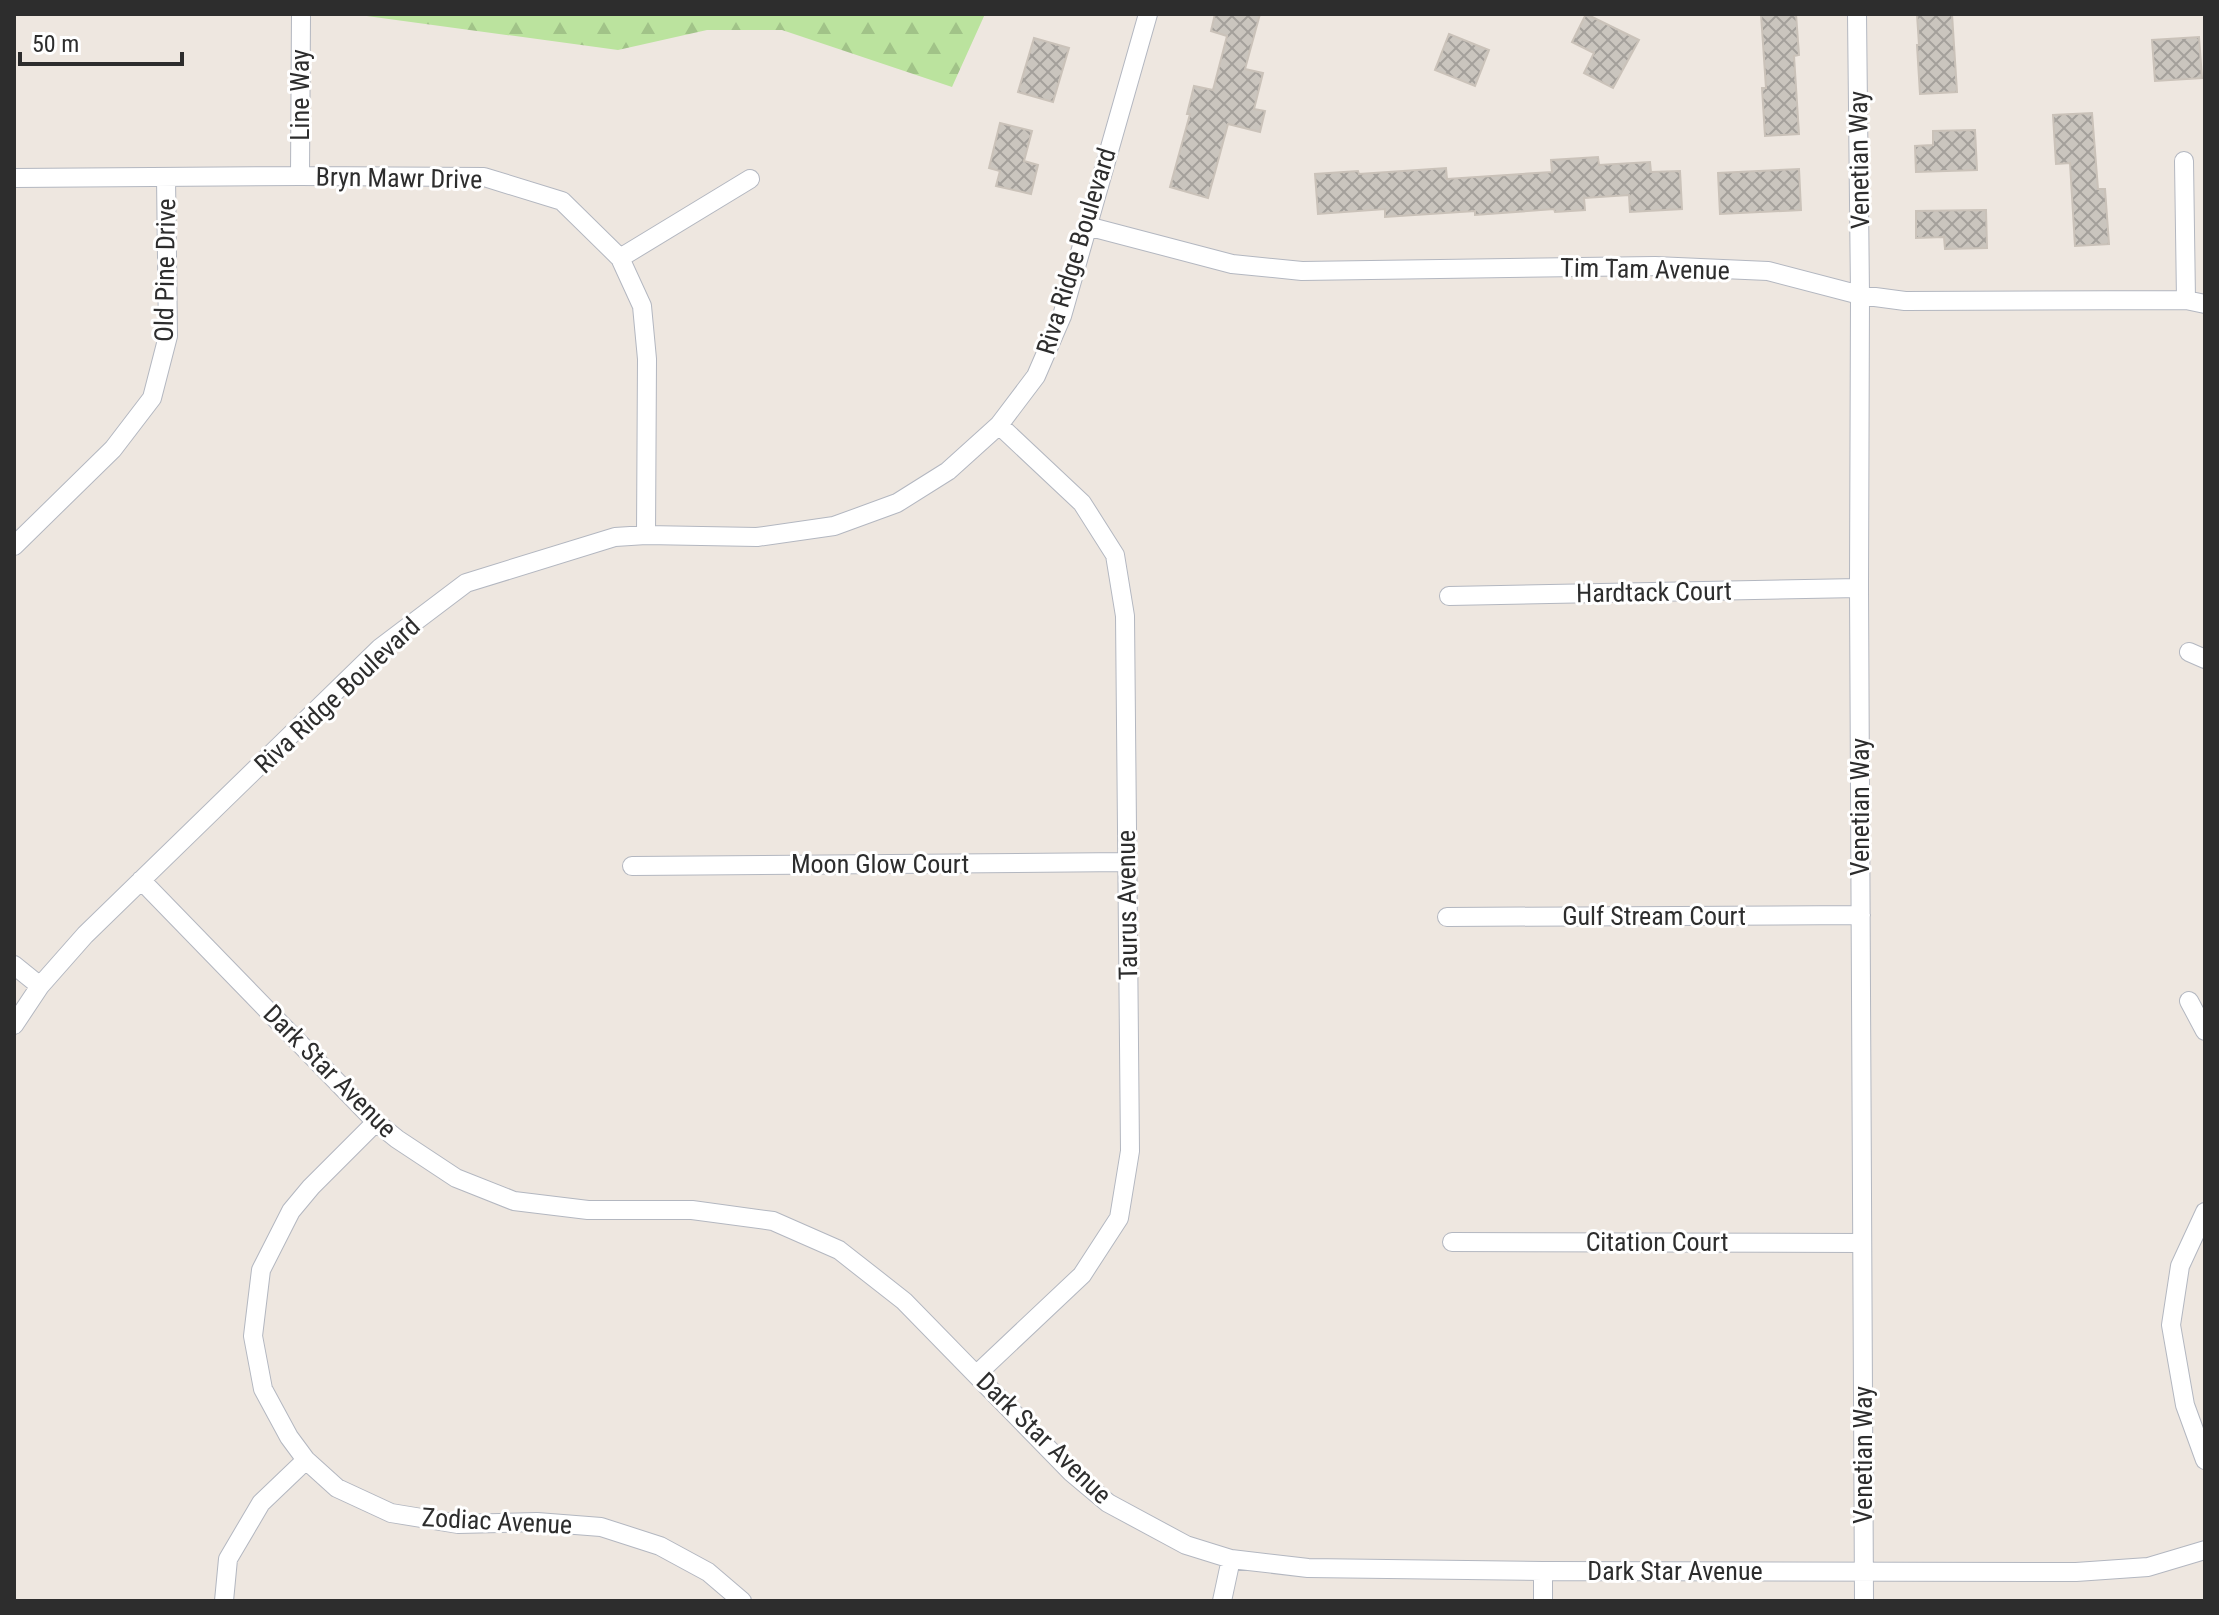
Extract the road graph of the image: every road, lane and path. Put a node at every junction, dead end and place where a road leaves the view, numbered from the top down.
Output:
1 (301, 14) edge
2 (1148, 14) edge
3 (1857, 14) edge
4 (2184, 161) dead end
5 (300, 176) junction
6 (166, 177) junction
7 (14, 178) edge
8 (750, 179) dead end
9 (1087, 226) junction
10 (620, 258) junction
11 (1860, 295) junction
12 (2186, 300) junction
13 (2205, 304) edge
14 (999, 425) junction
15 (646, 535) junction
16 (14, 546) edge
17 (1859, 588) junction
18 (1449, 596) dead end
19 (1127, 862) junction
20 (632, 866) dead end
21 (141, 880) junction
22 (1861, 915) junction
23 (1447, 917) dead end
24 (14, 965) edge
25 (40, 986) junction
26 (2189, 1001) dead end
27 (14, 1025) edge
28 (2205, 1031) edge
29 (376, 1122) junction
30 (2205, 1212) edge
31 (1452, 1242) dead end
32 (1862, 1243) junction
33 (977, 1374) junction
34 (306, 1460) junction
35 (2205, 1460) edge
36 (2205, 1550) edge
37 (1231, 1559) junction
38 (1543, 1571) junction
39 (1863, 1571) junction
40 (224, 1601) edge
41 (742, 1601) edge
42 (1222, 1601) edge
43 (1543, 1601) edge
44 (1864, 1601) edge

1 - 5 street, Line Way
2 - 9 street, Riva Ridge Boulevard
3 - 11 street, Venetian Way
4 - 12 street
5 - 6 street, Bryn Mawr Drive
5 - 10 street, Bryn Mawr Drive
6 - 7 street, Bryn Mawr Drive
6 - 16 street, Old Pine Drive
8 - 10 street
9 - 11 street, Tim Tam Avenue
9 - 14 street, Riva Ridge Boulevard
10 - 15 street, Bryn Mawr Drive
11 - 12 street, Tim Tam Avenue
11 - 17 street, Venetian Way
12 - 13 street, Tim Tam Avenue
14 - 15 street, Riva Ridge Boulevard
14 - 19 street, Taurus Avenue
15 - 21 street, Riva Ridge Boulevard
17 - 18 street, Hardtack Court
17 - 22 street, Venetian Way
19 - 20 street, Moon Glow Court
19 - 33 street, Taurus Avenue
21 - 25 street, Riva Ridge Boulevard
21 - 29 street, Dark Star Avenue
22 - 23 street, Gulf Stream Court
22 - 32 street, Venetian Way
24 - 25 street
25 - 27 street, Riva Ridge Boulevard
26 - 28 street
29 - 33 street, Dark Star Avenue
29 - 34 street, Zodiac Avenue
30 - 35 street
31 - 32 street, Citation Court
32 - 39 street, Venetian Way
33 - 37 street, Dark Star Avenue
34 - 40 street
34 - 41 street, Zodiac Avenue
36 - 39 street, Dark Star Avenue
37 - 38 street, Dark Star Avenue
37 - 42 street
38 - 39 street, Dark Star Avenue
38 - 43 street
39 - 44 street, Venetian Way

